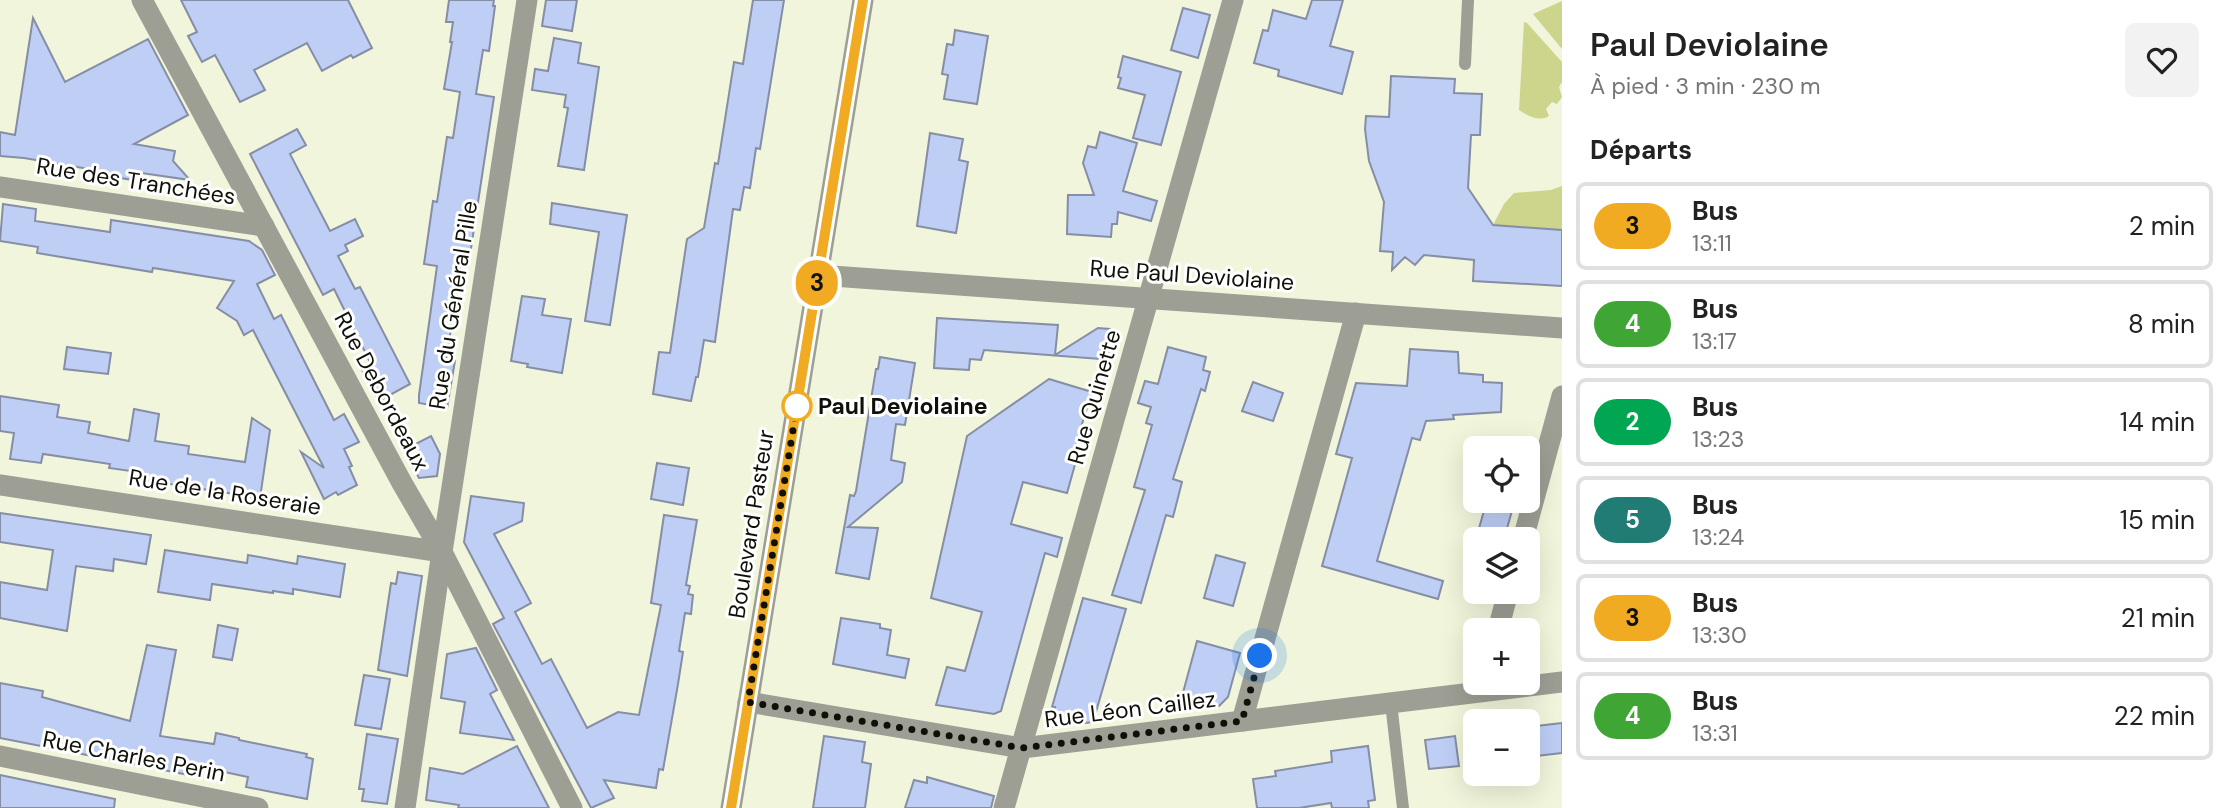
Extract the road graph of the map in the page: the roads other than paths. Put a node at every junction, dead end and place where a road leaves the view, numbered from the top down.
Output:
1 (142, 0) edge
2 (527, 0) edge
3 (863, 0) edge
4 (1233, 0) edge
5 (1468, 0) edge
6 (1465, 64) dead end
7 (0, 187) edge
8 (264, 226) junction
9 (818, 275) junction
10 (1149, 298) junction
11 (1356, 313) junction
12 (1562, 328) edge
13 (1562, 396) edge
14 (0, 485) edge
15 (1526, 527) edge
16 (442, 552) junction
17 (467, 602) junction
18 (433, 618) junction
19 (1562, 682) edge
20 (1540, 683) edge
21 (1463, 690) edge
22 (748, 702) junction
23 (1391, 703) junction
24 (1242, 721) junction
25 (1022, 748) junction
26 (0, 756) edge
27 (258, 808) edge
28 (405, 808) edge
29 (572, 808) edge
30 (731, 808) edge
31 (1004, 808) edge
32 (1403, 808) edge

1 - 8 street, Rue Debordeaux
2 - 16 street, Rue du Général Pille
3 - 9 street, Boulevard Pasteur
4 - 10 street, Rue Quinette
5 - 6 lane
7 - 8 street, Rue des Tranchées
8 - 16 street, Rue Debordeaux
9 - 10 street, Rue Paul Deviolaine
9 - 22 street, Boulevard Pasteur
10 - 11 street, Rue Paul Deviolaine
10 - 25 street, Rue Quinette
11 - 12 street, Rue Paul Deviolaine
11 - 24 street
13 - 15 street
14 - 16 street, Rue de la Roseraie
16 - 17 street, Rue Debordeaux
16 - 18 street, Rue du Général Pille
17 - 18 street
17 - 29 street, Rue Debordeaux
18 - 28 street, Rue du Général Pille
19 - 20 street, Rue Léon Caillez
21 - 23 street, Rue Léon Caillez
22 - 25 street, Rue Léon Caillez
22 - 30 street, Boulevard Pasteur
23 - 24 street, Rue Léon Caillez
23 - 32 lane
24 - 25 street, Rue Léon Caillez
25 - 31 street, Rue Quinette
26 - 27 street, Rue Charles Perin

